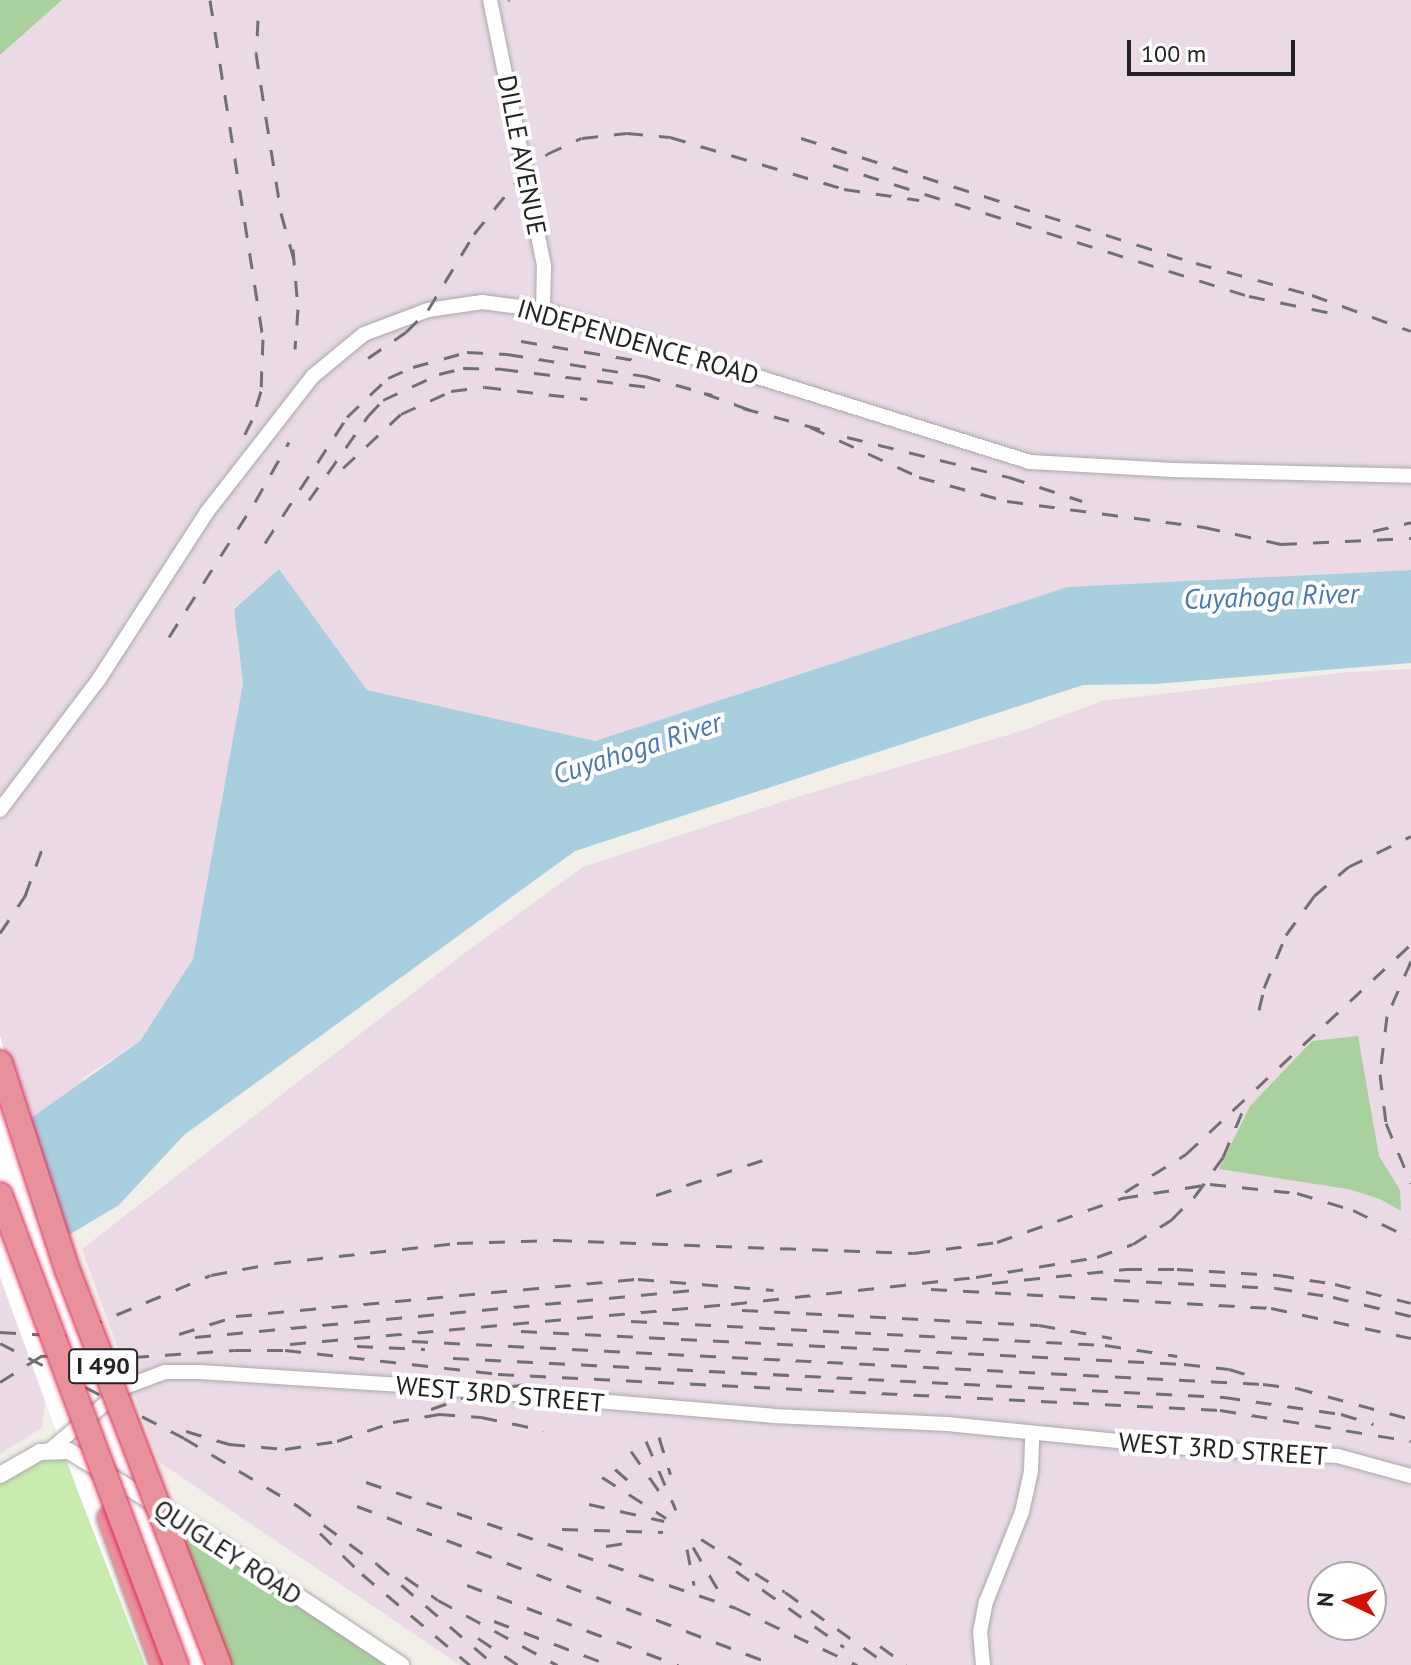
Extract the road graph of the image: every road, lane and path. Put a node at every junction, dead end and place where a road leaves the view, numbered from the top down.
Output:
1 (490, 0) edge
2 (543, 310) junction
3 (1411, 476) edge
4 (0, 810) edge
5 (0, 1063) edge
6 (0, 1195) edge
7 (1032, 1435) junction
8 (51, 1449) junction
9 (101, 1460) junction
10 (0, 1475) edge
11 (1411, 1476) edge
12 (162, 1665) edge
13 (176, 1665) edge
14 (219, 1665) edge
15 (401, 1665) edge
16 (983, 1665) edge

1 - 2 street, DILLE AVENUE
2 - 3 street, INDEPENDENCE ROAD
2 - 4 street, INDEPENDENCE ROAD
5 - 14 highway, I 490, bridge
6 - 9 highway, I 490, bridge
7 - 8 street, WEST 3RD STREET
7 - 11 street, WEST 3RD STREET
7 - 16 street
8 - 10 street, WEST 3RD STREET
8 - 15 street, QUIGLEY ROAD
9 - 12 highway, bridge
9 - 13 highway, I 490, bridge

